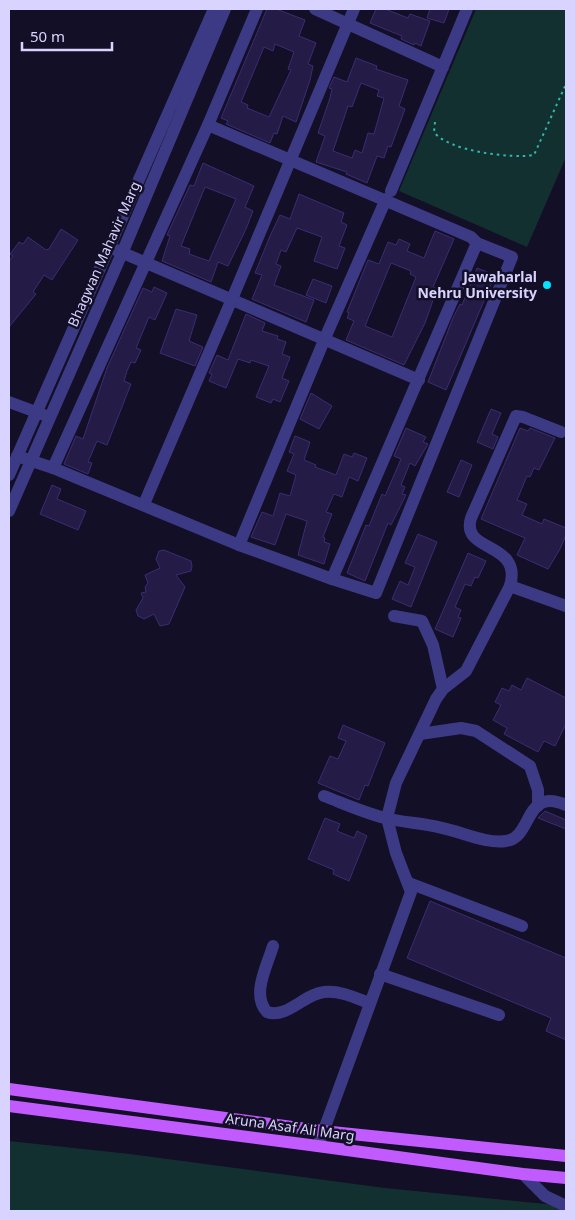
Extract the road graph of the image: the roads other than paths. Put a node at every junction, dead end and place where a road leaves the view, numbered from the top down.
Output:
1 (214, 9) edge
2 (225, 9) edge
3 (257, 9) edge
4 (315, 9) edge
5 (354, 9) edge
6 (467, 9) edge
7 (347, 24) junction
8 (443, 67) junction
9 (208, 125) junction
10 (289, 160) junction
11 (388, 195) junction
12 (477, 243) junction
13 (116, 250) junction
14 (146, 261) junction
15 (232, 299) junction
16 (324, 338) junction
17 (419, 380) junction
18 (9, 402) edge
19 (35, 413) junction
20 (49, 417) junction
21 (561, 432) dead end
22 (17, 456) junction
23 (32, 459) junction
24 (54, 468) junction
25 (9, 475) edge
26 (144, 504) junction
27 (9, 511) edge
28 (239, 544) junction
29 (332, 579) junction
30 (510, 586) junction
31 (566, 606) edge
32 (394, 616) dead end
33 (443, 689) junction
34 (420, 734) junction
35 (324, 796) dead end
36 (566, 805) edge
37 (538, 806) junction
38 (387, 818) junction
39 (410, 883) junction
40 (522, 926) dead end
41 (273, 946) dead end
42 (380, 974) junction
43 (369, 1003) junction
44 (499, 1015) dead end
45 (9, 1089) edge
46 (9, 1106) edge
47 (322, 1131) junction
48 (318, 1146) junction
49 (566, 1156) edge
50 (523, 1174) junction
51 (566, 1178) edge
52 (566, 1206) edge

1 - 13 street, Bhagwan Mahavir Marg
2 - 13 street, Bhagwan Mahavir Marg
3 - 9 street
4 - 7 street
5 - 7 street
6 - 8 street
7 - 8 street
7 - 10 street
8 - 11 street
9 - 10 street
9 - 14 street
10 - 11 street
10 - 15 street
11 - 12 street
11 - 16 street
12 - 17 street
12 - 29 street
13 - 14 street
13 - 19 street, Bhagwan Mahavir Marg
13 - 20 street, Bhagwan Mahavir Marg
14 - 15 street
14 - 24 street
15 - 16 street
15 - 26 street
16 - 17 street
16 - 28 street
17 - 29 street
18 - 19 street
19 - 20 street
19 - 22 street, Bhagwan Mahavir Marg
20 - 23 street, Bhagwan Mahavir Marg
21 - 30 street
22 - 23 street
22 - 25 street, Bhagwan Mahavir Marg
23 - 24 street
23 - 27 street, Bhagwan Mahavir Marg
24 - 26 street
26 - 28 street
28 - 29 street
30 - 31 street
30 - 33 street
32 - 33 street
33 - 34 street
34 - 37 street
34 - 38 street
35 - 38 street
36 - 37 street
37 - 38 street
38 - 39 street
39 - 40 street
39 - 42 street
41 - 43 street
42 - 43 street
42 - 44 street
43 - 47 street
45 - 47 main road, Aruna Asaf Ali Marg
46 - 48 main road, Aruna Asaf Ali Marg
47 - 48 street
47 - 49 main road, Aruna Asaf Ali Marg
48 - 50 main road, Aruna Asaf Ali Marg
50 - 51 main road, Aruna Asaf Ali Marg
50 - 52 street

